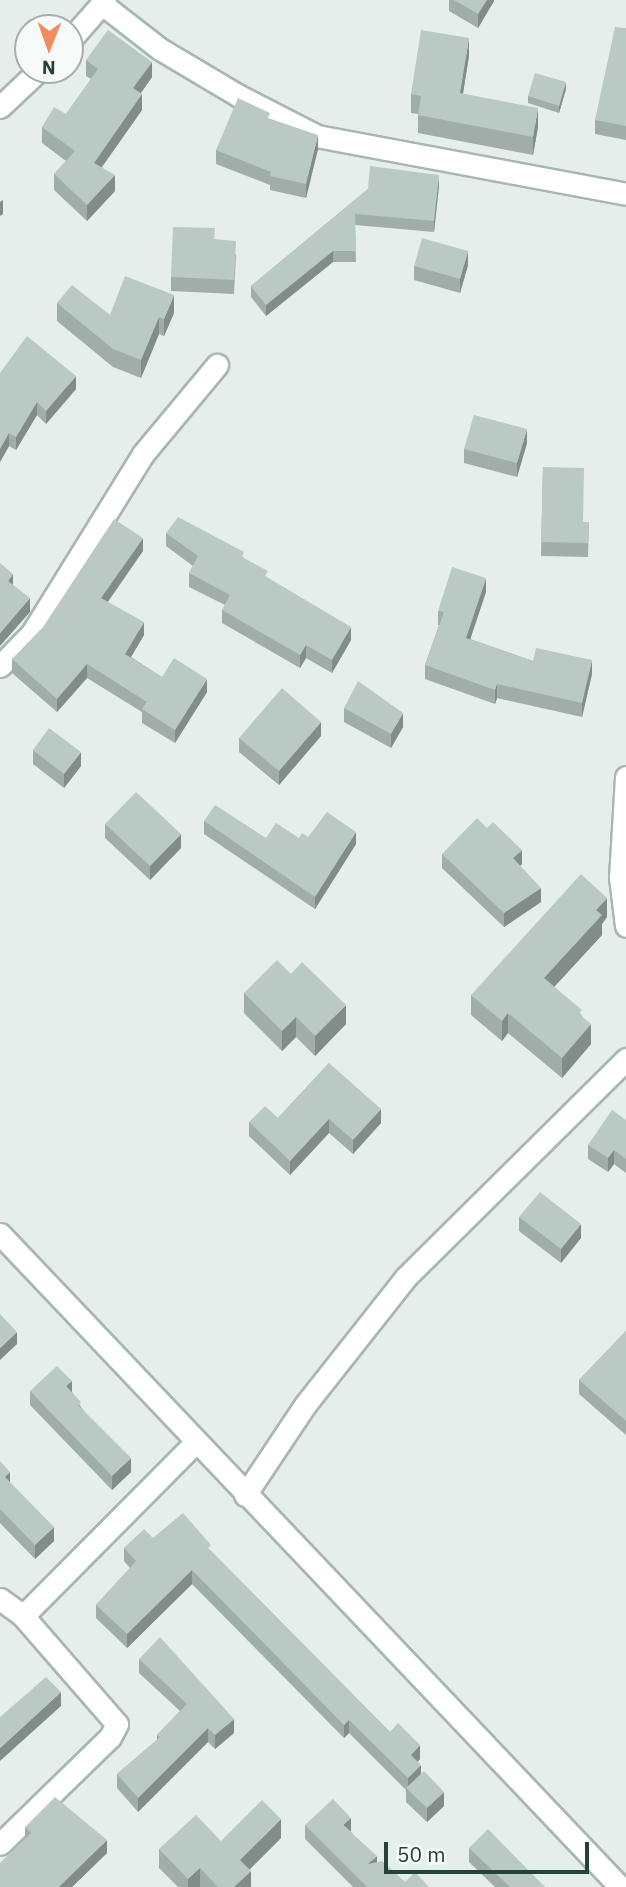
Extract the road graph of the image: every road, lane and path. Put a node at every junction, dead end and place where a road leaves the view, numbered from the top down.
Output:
1 (103, 2) edge
2 (84, 24) edge
3 (24, 84) edge
4 (0, 107) edge
5 (626, 194) edge
6 (217, 365) dead end
7 (0, 666) edge
8 (626, 777) edge
9 (626, 926) edge
10 (626, 1059) edge
11 (0, 1234) edge
12 (195, 1443) junction
13 (246, 1495) junction
14 (0, 1599) edge
15 (23, 1616) junction
16 (0, 1844) edge
17 (620, 1887) edge

1 - 2 street
1 - 5 street
3 - 4 street
6 - 7 street
8 - 9 street
10 - 13 street
11 - 12 street
12 - 13 street
12 - 15 street
13 - 17 street
14 - 15 street
15 - 16 street

